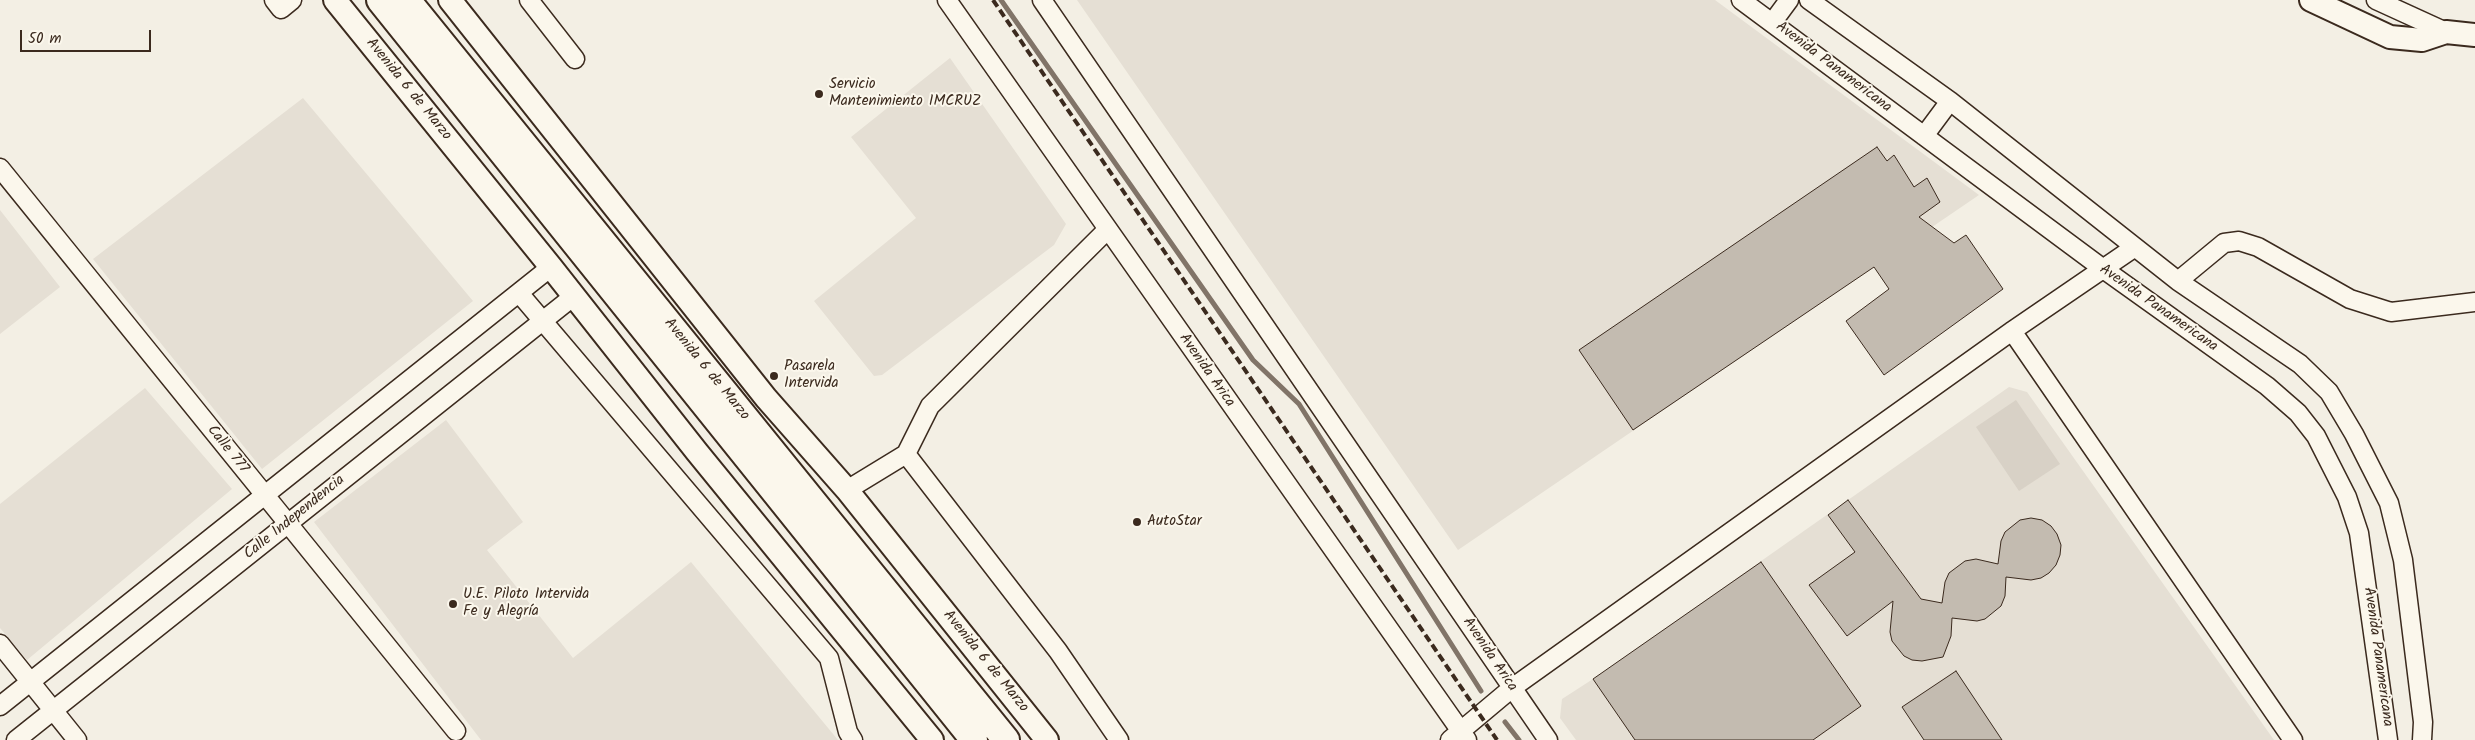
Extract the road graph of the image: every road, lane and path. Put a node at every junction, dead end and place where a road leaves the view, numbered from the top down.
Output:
1 (274, 0) edge
2 (292, 0) edge
3 (335, 0) edge
4 (380, 0) edge
5 (407, 0) edge
6 (529, 0) edge
7 (947, 0) edge
8 (1042, 0) edge
9 (1741, 0) edge
10 (1789, 0) edge
11 (1810, 0) edge
12 (2311, 0) edge
13 (2376, 0) edge
14 (457, 2) edge
15 (1772, 23) junction
16 (2446, 32) junction
17 (2475, 35) edge
18 (575, 58) dead end
19 (1950, 102) junction
20 (1924, 136) junction
21 (0, 168) edge
22 (1107, 230) junction
23 (2135, 247) junction
24 (551, 267) junction
25 (2102, 268) junction
26 (2178, 281) junction
27 (519, 293) junction
28 (574, 296) junction
29 (2475, 302) edge
30 (542, 322) junction
31 (2012, 332) junction
32 (906, 454) junction
33 (847, 490) junction
34 (264, 496) junction
35 (287, 524) junction
36 (0, 644) edge
37 (30, 682) junction
38 (1512, 688) junction
39 (0, 706) edge
40 (53, 710) junction
41 (456, 731) dead end
42 (1459, 737) edge
43 (16, 740) edge
44 (77, 740) edge
45 (853, 740) edge
46 (932, 740) edge
47 (974, 740) edge
48 (1006, 740) edge
49 (1047, 740) edge
50 (1120, 740) edge
51 (1548, 740) edge
52 (2294, 740) edge
53 (2388, 740) edge
54 (2422, 740) edge

1 - 2 street
3 - 24 main road, Avenida 6 de Marzo
4 - 47 highway, Avenida 6 de Marzo
5 - 48 highway, Avenida 6 de Marzo
6 - 18 street
7 - 22 street, Avenida Arica
8 - 38 street, Avenida Arica
9 - 15 street, Avenida Panamericana
10 - 15 street
11 - 19 street
12 - 16 main road
13 - 16 street
14 - 33 main road, Avenida 6 de Marzo
15 - 20 street, Avenida Panamericana
16 - 17 main road
19 - 20 street
19 - 23 street
20 - 25 street, Avenida Panamericana
21 - 34 street, Calle 777
22 - 32 street
22 - 42 street, Avenida Arica
23 - 25 street
23 - 26 street
24 - 27 street
24 - 28 main road, Avenida 6 de Marzo
25 - 31 street
25 - 53 street, Avenida Panamericana
26 - 29 street
26 - 54 street
27 - 30 street
27 - 34 street
28 - 30 street, Calle Independencia
28 - 46 main road, Avenida 6 de Marzo
30 - 35 street, Calle Independencia
30 - 45 street
31 - 38 street
31 - 52 street
32 - 33 street
32 - 50 street
33 - 49 main road, Avenida 6 de Marzo
34 - 35 street, Calle 777
34 - 37 street
35 - 40 street, Calle Independencia
35 - 41 street, Calle 777
36 - 37 street
37 - 39 street
37 - 40 street
38 - 42 street
38 - 51 street, Avenida Arica
40 - 43 street, Calle Independencia
40 - 44 street

